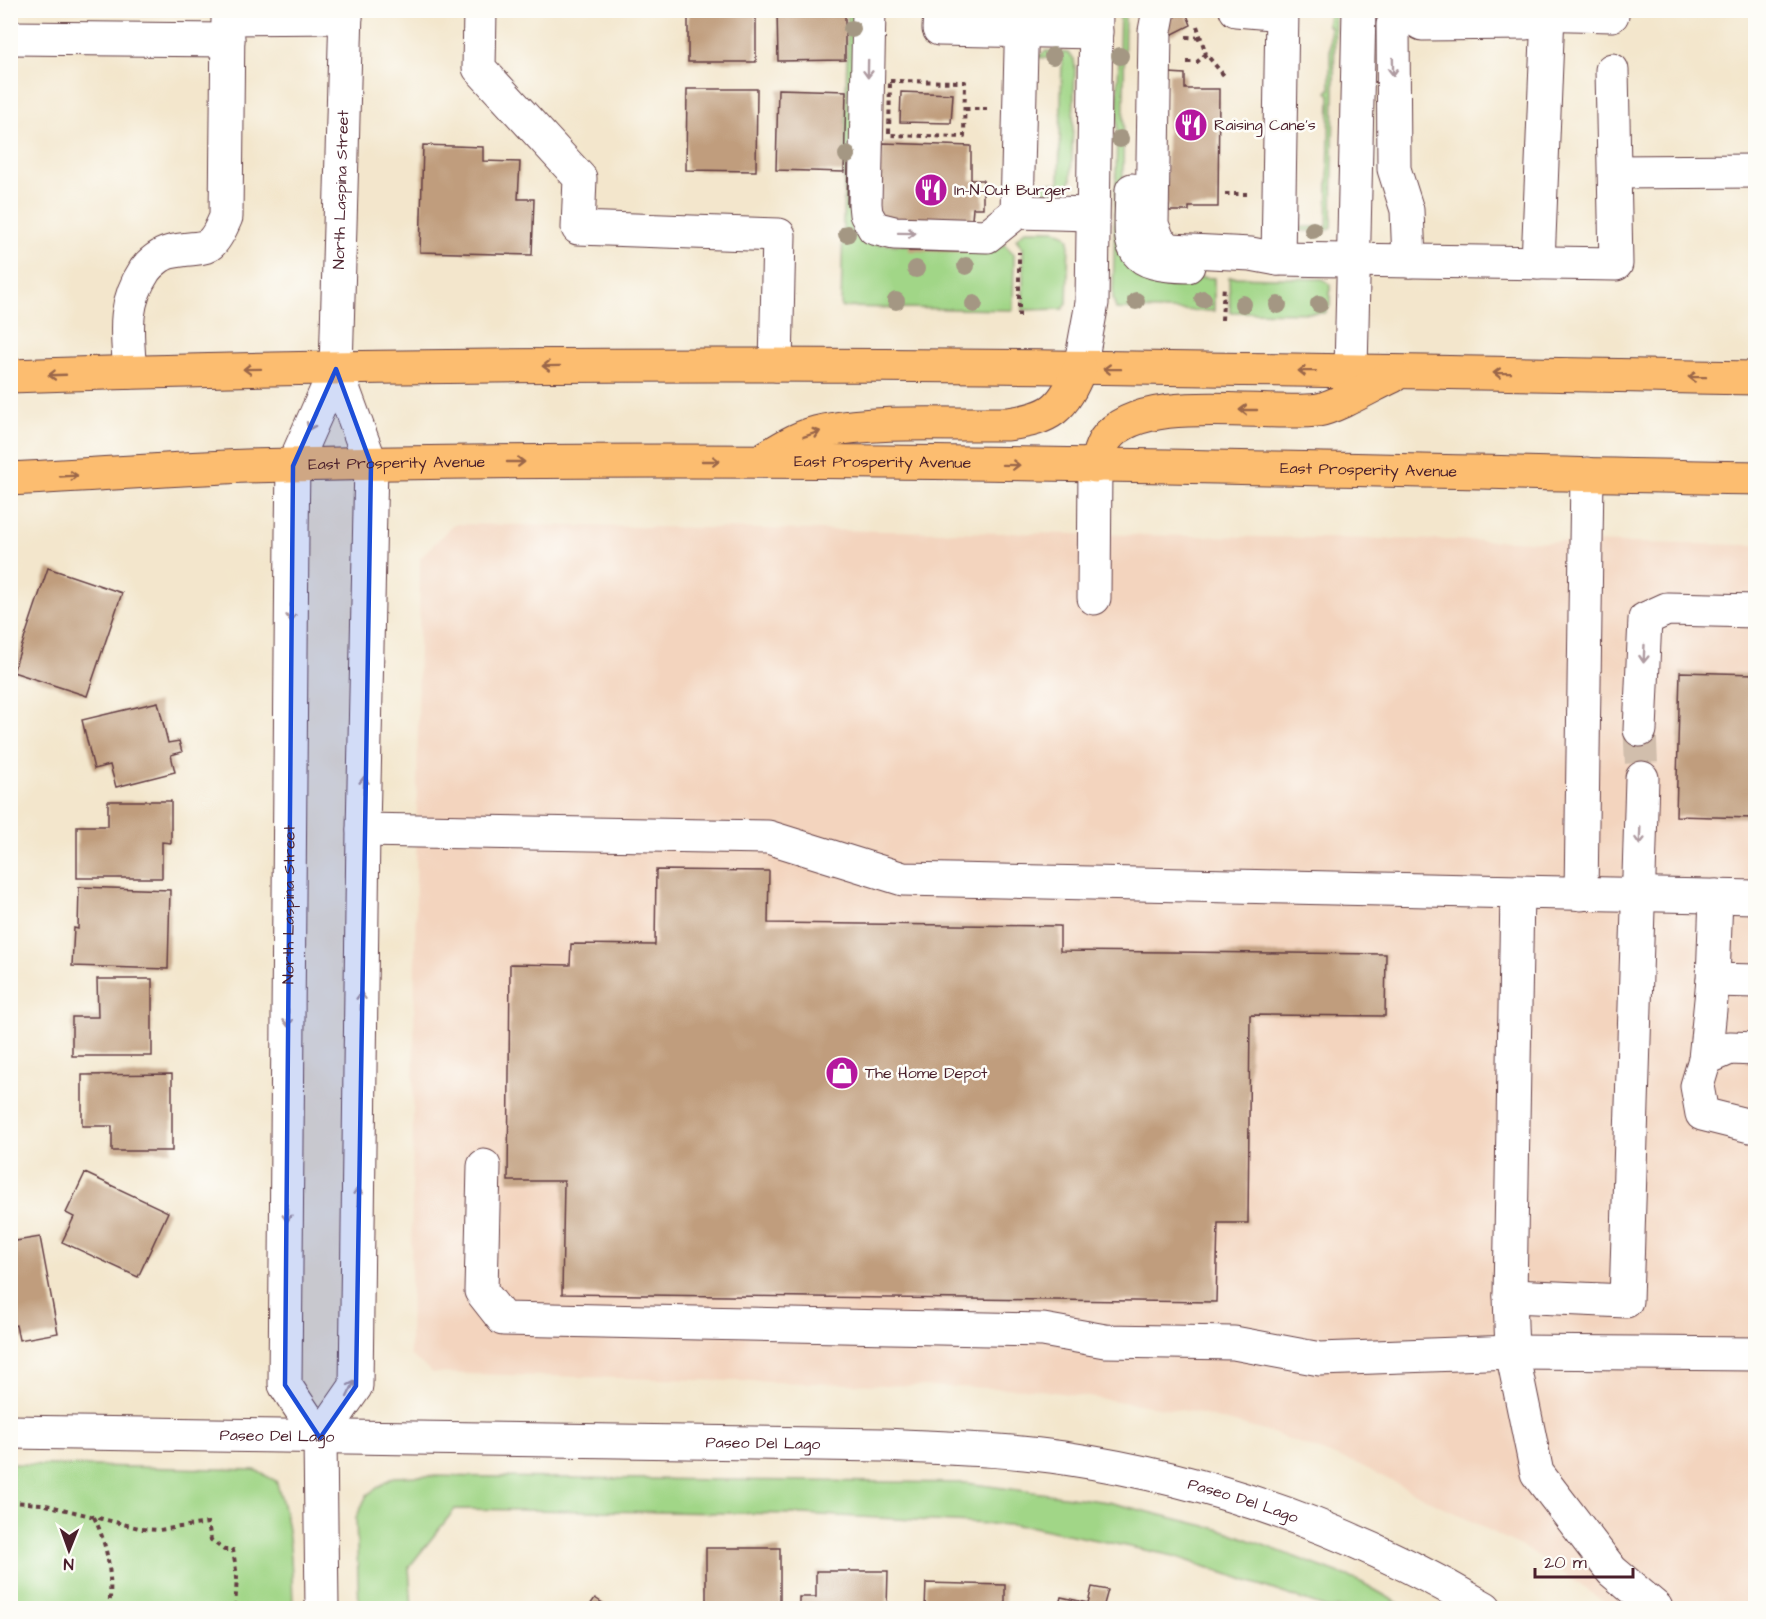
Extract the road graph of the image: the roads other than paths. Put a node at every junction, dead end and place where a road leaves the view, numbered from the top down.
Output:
1 (480, 10) edge
2 (869, 10) edge
3 (940, 10) edge
4 (1135, 10) edge
5 (1158, 10) edge
6 (1236, 10) edge
7 (1359, 10) edge
8 (1282, 12) edge
9 (1405, 12) edge
10 (1537, 12) edge
11 (346, 14) edge
12 (1611, 15) dead end
13 (1022, 20) edge
14 (1096, 21) edge
15 (226, 23) edge
16 (10, 38) edge
17 (1612, 70) dead end
18 (1755, 171) edge
19 (1614, 172) junction
20 (1091, 214) junction
21 (1015, 228) junction
22 (1278, 259) junction
23 (1354, 260) junction
24 (1409, 261) junction
25 (1538, 263) junction
26 (776, 365) junction
27 (336, 369) junction
28 (1080, 369) junction
29 (1351, 371) junction
30 (1403, 371) junction
31 (130, 372) junction
32 (10, 376) edge
33 (1755, 378) edge
34 (760, 461) junction
35 (371, 464) junction
36 (293, 466) junction
37 (1095, 466) junction
38 (1587, 474) junction
39 (1755, 477) edge
40 (10, 479) edge
41 (1094, 598) dead end
42 (1755, 611) edge
43 (1640, 730) tunnel mouth
44 (1642, 778) tunnel mouth
45 (363, 830) junction
46 (1517, 892) junction
47 (1581, 894) junction
48 (1638, 895) junction
49 (1716, 896) junction
50 (1755, 897) edge
51 (1713, 981) junction
52 (1755, 981) edge
53 (1755, 1049) edge
54 (1705, 1059) junction
55 (1755, 1125) edge
56 (483, 1166) dead end
57 (1510, 1296) junction
58 (1512, 1352) junction
59 (1755, 1353) edge
60 (10, 1432) edge
61 (320, 1438) junction
62 (322, 1608) edge
63 (1485, 1608) edge
64 (1656, 1608) edge

1 - 26 street
2 -> 21 street
3 - 13 street
4 - 22 street
5 - 22 street
6 - 8 street
7 - 23 street
8 - 22 street
9 - 10 street
9 -> 24 street
10 - 12 street
10 - 25 street
11 - 15 street
11 - 27 street, North Laspina Street
13 - 14 street
13 - 21 street
14 - 20 street
15 - 16 street
15 - 31 street
17 - 19 street
18 - 19 street
19 - 25 street
20 - 21 street
20 - 28 street
22 - 23 street
23 - 24 street
23 - 29 street
24 - 25 street
26 -> 27 main road
26 - 28 main road
27 -> 31 main road
27 - 35 street, North Laspina Street
27 -> 36 street, North Laspina Street
29 -> 28 main road
34 -> 28 main road
29 - 30 main road
33 -> 30 main road
30 -> 37 main road
31 -> 32 main road
35 -> 34 main road, East Prosperity Avenue
34 -> 37 main road, East Prosperity Avenue
35 - 36 main road, East Prosperity Avenue
45 -> 35 street, North Laspina Street
40 -> 36 main road, East Prosperity Avenue
36 -> 61 street, North Laspina Street
37 - 38 main road, East Prosperity Avenue
37 - 41 street
38 - 39 main road, East Prosperity Avenue
38 - 47 street
42 -> 43 street
44 -> 48 street
45 - 46 street
61 -> 45 street, North Laspina Street
46 - 47 street
46 - 57 street
47 - 48 street
48 - 49 street
48 - 57 street
49 - 50 street
49 - 51 street
51 - 52 street
51 - 54 street
53 - 54 street
54 - 55 street
56 - 58 street
57 - 58 street
58 - 59 street
58 - 64 street
60 - 61 street, Paseo Del Lago
61 - 62 street
61 - 63 street, Paseo Del Lago

